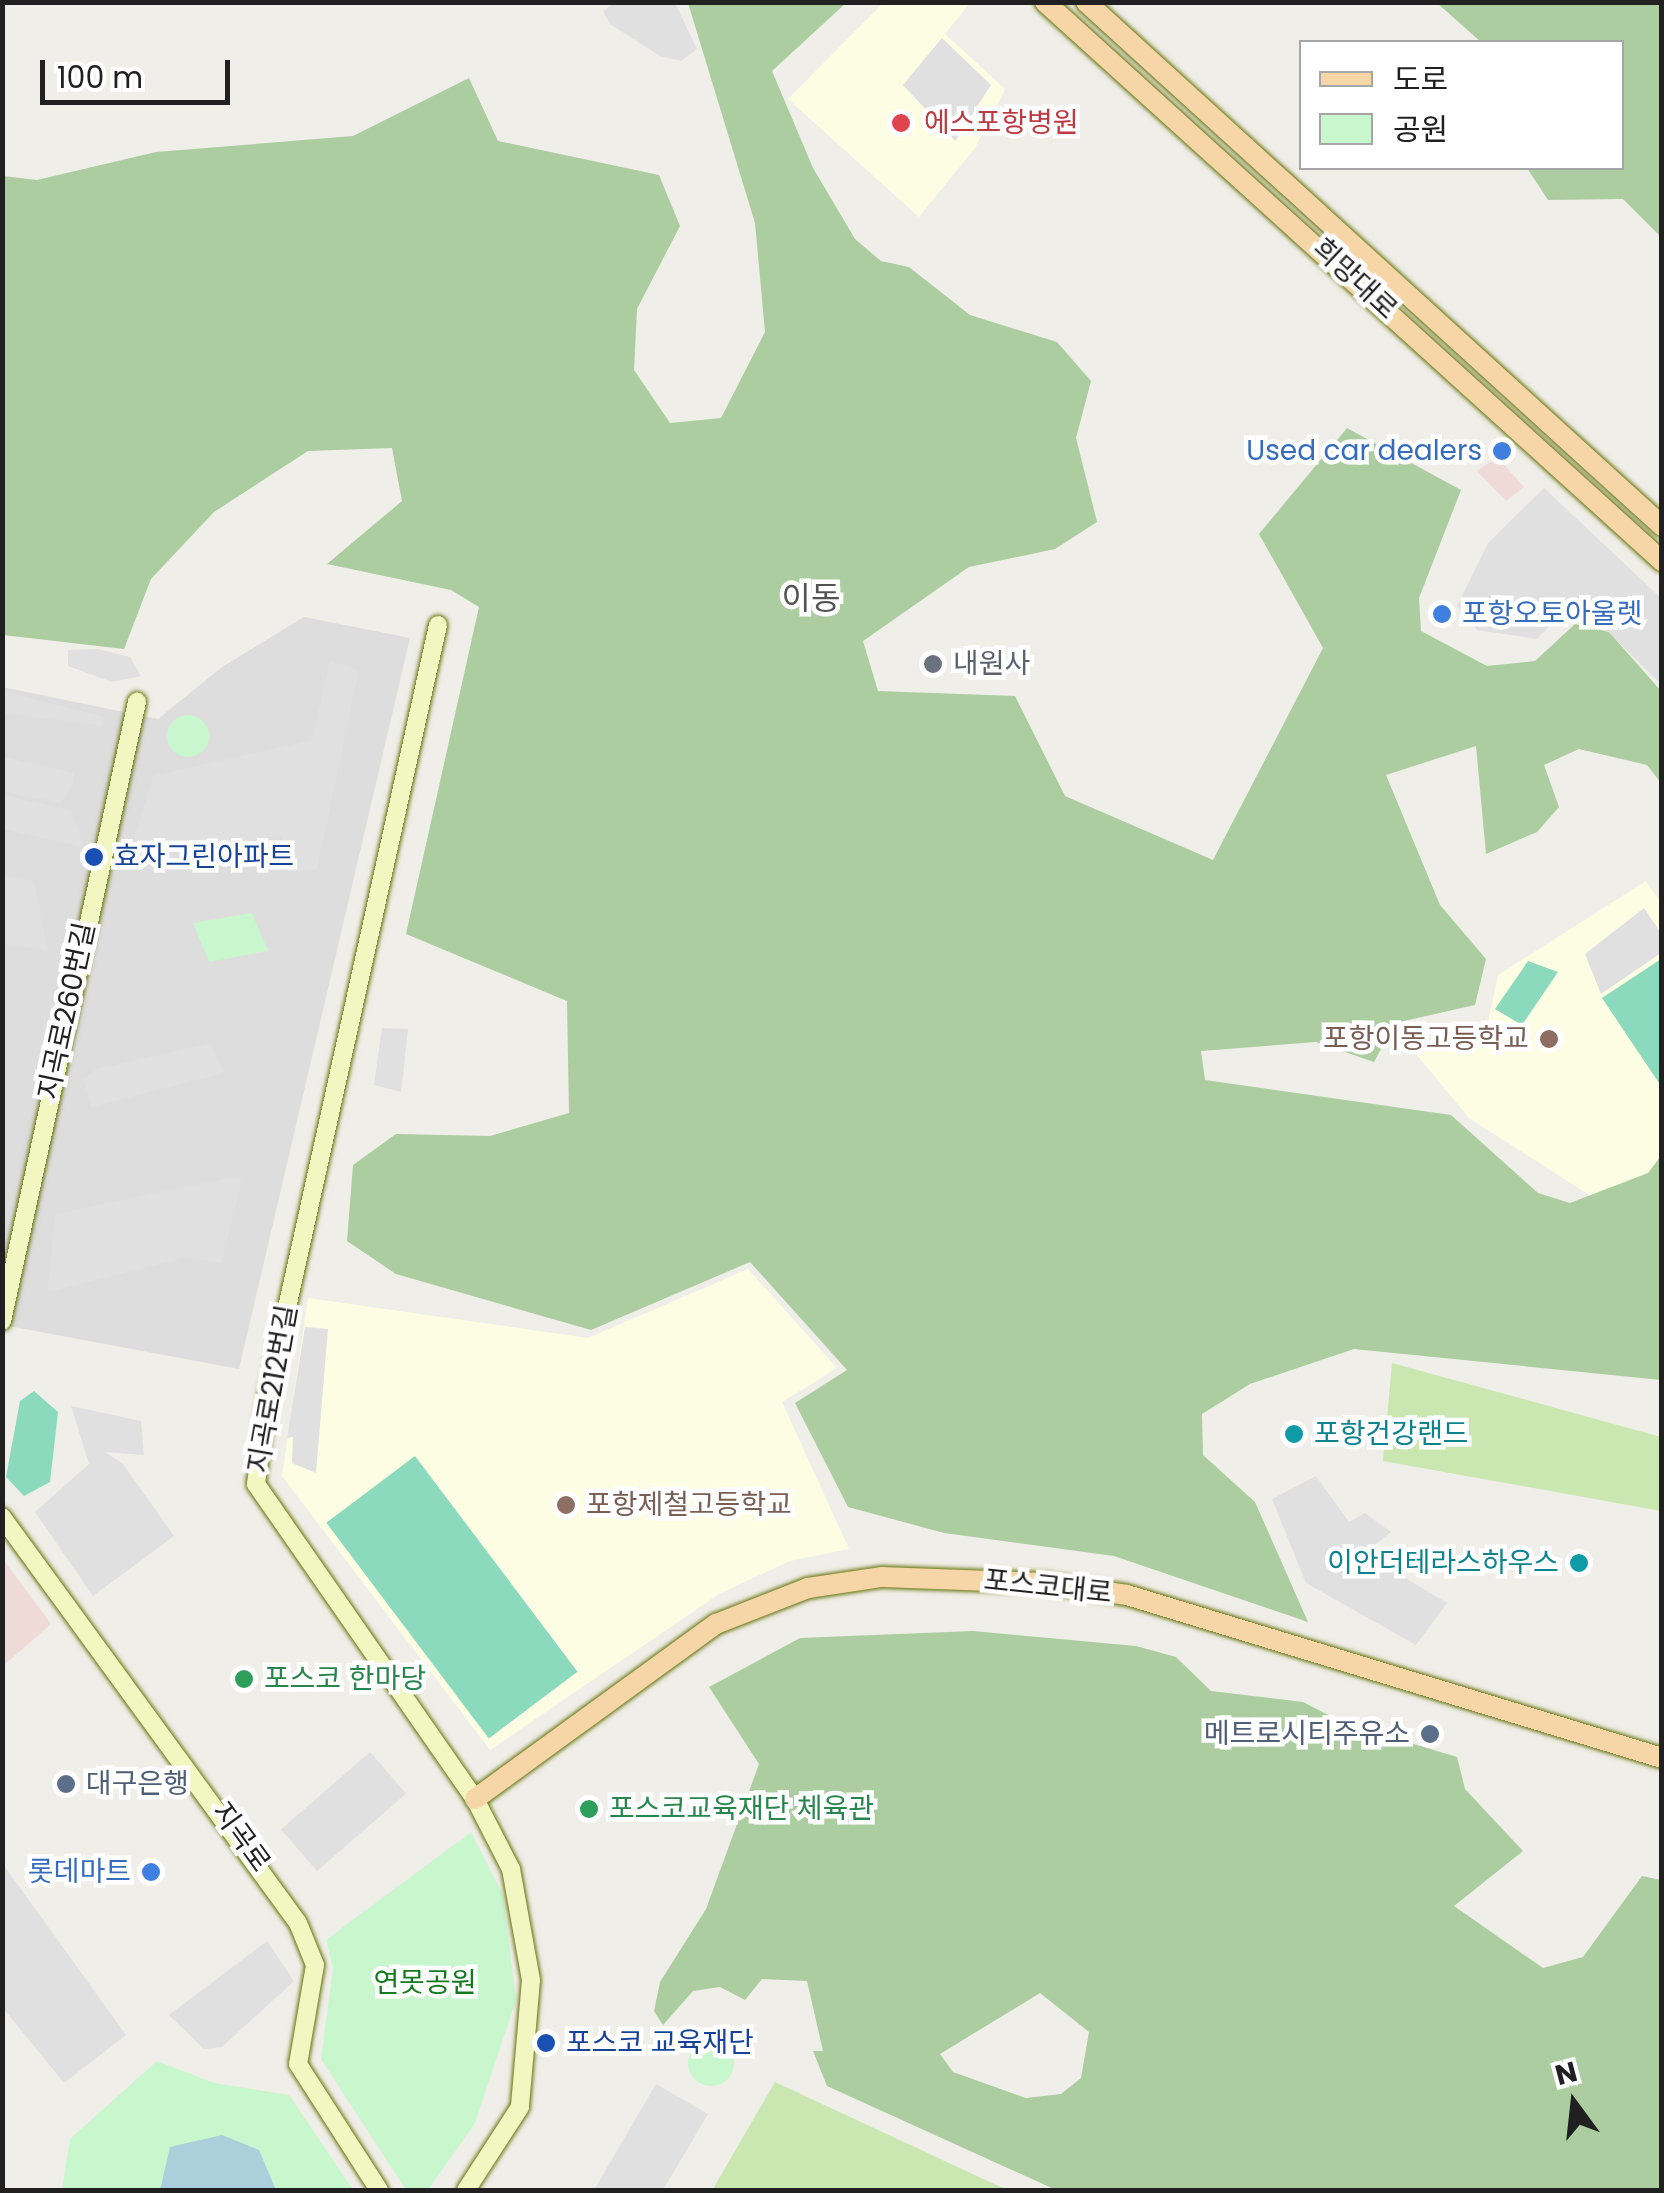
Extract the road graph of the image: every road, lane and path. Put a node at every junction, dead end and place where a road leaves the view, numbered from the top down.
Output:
1 (1045, 2) edge
2 (1086, 2) edge
3 (1662, 526) edge
4 (1662, 560) edge
5 (438, 625) dead end
6 (138, 702) dead end
7 (2, 1321) edge
8 (2, 1517) edge
9 (1662, 1758) edge
10 (475, 1799) junction
11 (379, 2190) edge
12 (466, 2190) edge

1 - 4 main road, 희망대로
2 - 3 main road, 희망대로
5 - 10 street, 지곡로212번길
6 - 7 street, 지곡로260번길
8 - 11 street, 지곡로
9 - 10 main road, 포스코대로
10 - 12 street, 지곡로212번길

